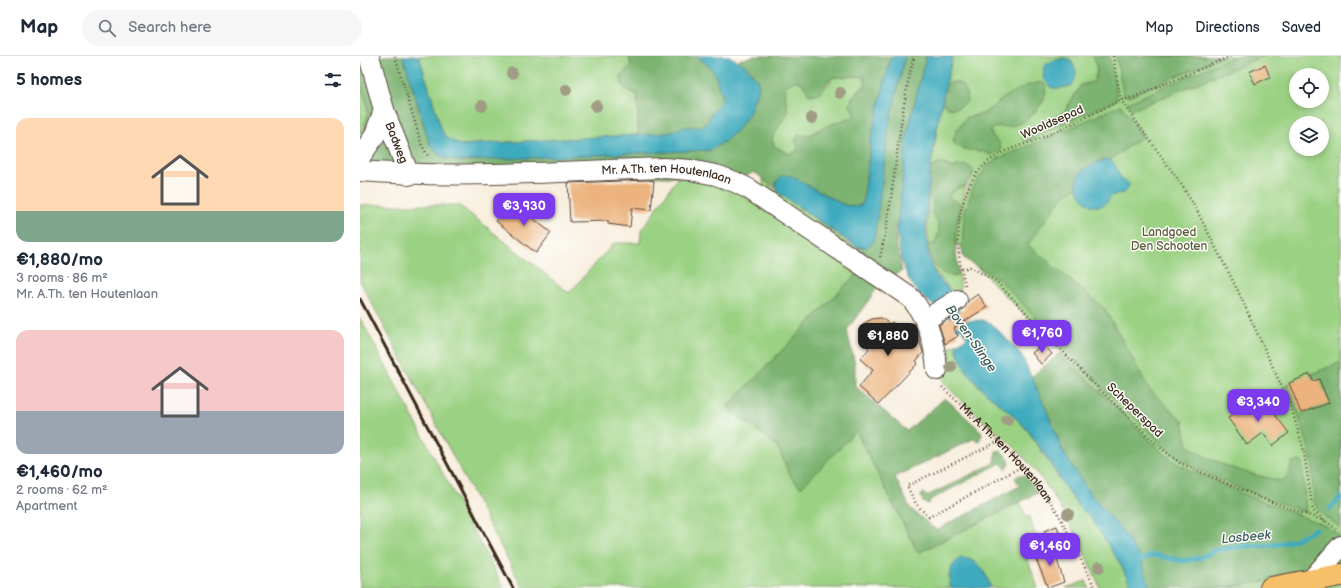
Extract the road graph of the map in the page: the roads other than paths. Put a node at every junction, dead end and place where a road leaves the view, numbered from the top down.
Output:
1 (369, 56) edge
2 (384, 110) junction
3 (360, 157) edge
4 (360, 171) edge
5 (409, 175) junction
6 (957, 300) dead end
7 (932, 316) junction
8 (937, 370) road end
9 (1341, 546) edge
10 (1341, 575) edge
11 (1312, 579) junction
12 (1271, 588) edge

1 - 2 street, Badweg
2 - 3 street, Badweg
2 - 5 street, Badweg
4 - 5 street, Mr. A.Th. ten Houtenlaan
5 - 7 street, Mr. A.Th. ten Houtenlaan
6 - 7 street
7 - 8 street, Mr. A.Th. ten Houtenlaan
9 - 11 street
10 - 11 main road
11 - 12 main road

